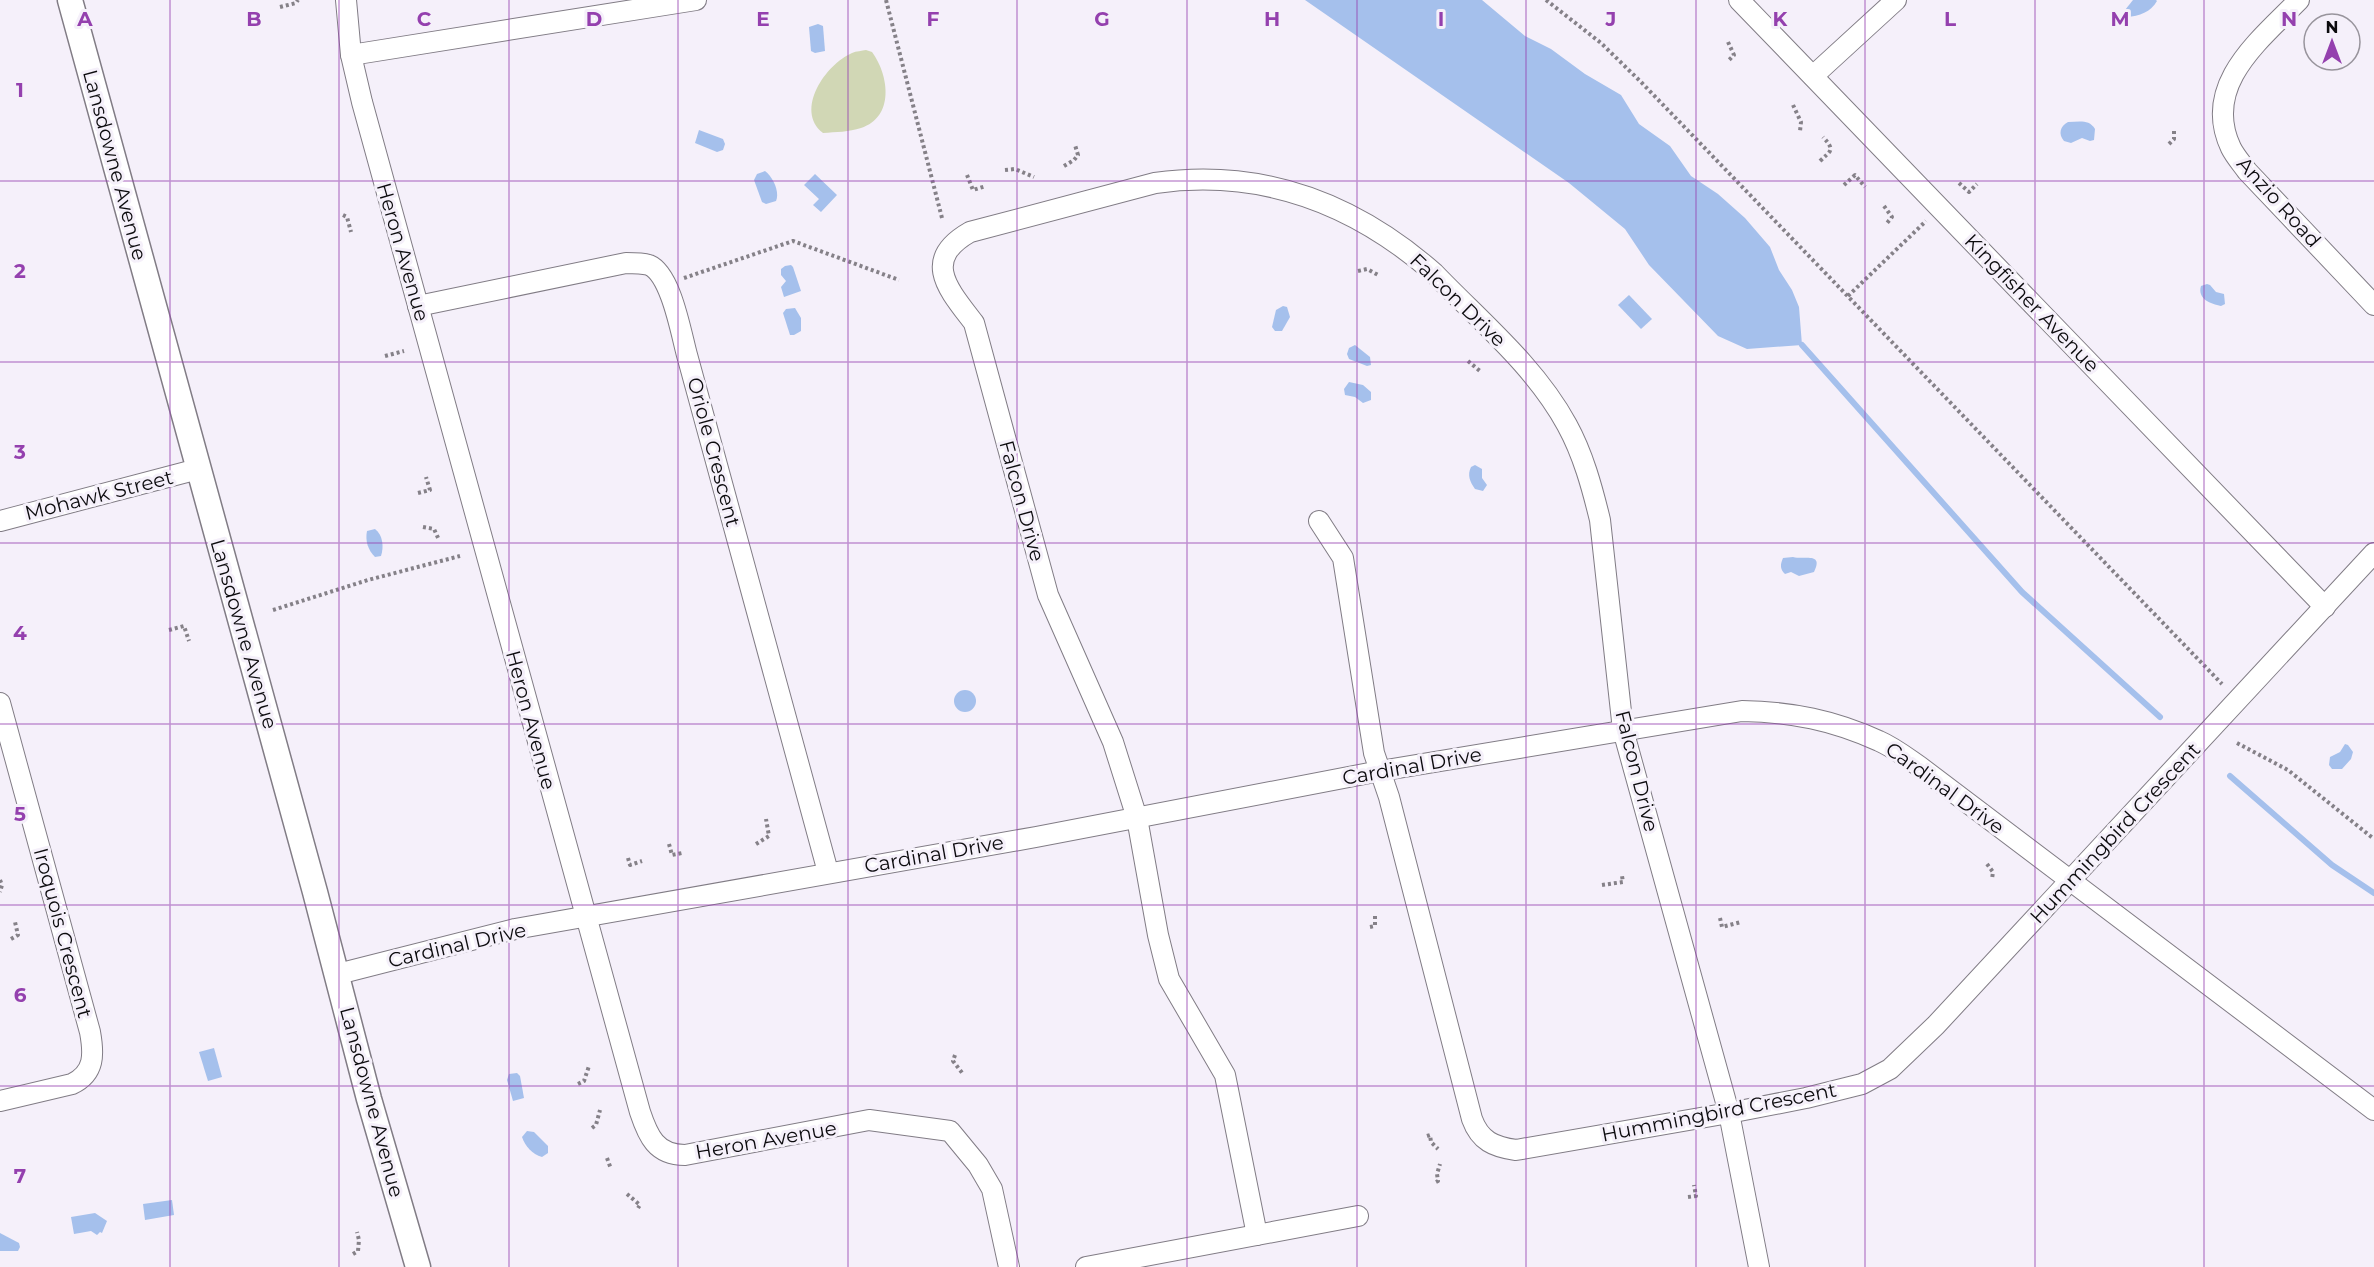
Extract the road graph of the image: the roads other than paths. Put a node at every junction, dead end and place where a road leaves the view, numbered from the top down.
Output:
1 (70, 0) edge
2 (346, 0) edge
3 (696, 0) edge
4 (1739, 0) edge
5 (1896, 0) edge
6 (2299, 0) edge
7 (351, 55) junction
8 (1813, 76) junction
9 (2374, 305) edge
10 (418, 306) junction
11 (198, 470) junction
12 (0, 521) edge
13 (1319, 521) dead end
14 (2374, 553) edge
15 (2325, 606) junction
16 (0, 703) edge
17 (1623, 730) junction
18 (1380, 771) junction
19 (1137, 818) junction
20 (828, 872) junction
21 (2070, 881) junction
22 (585, 918) junction
23 (338, 974) junction
24 (0, 1101) edge
25 (2374, 1110) edge
26 (1729, 1113) junction
27 (1358, 1216) dead end
28 (1257, 1235) junction
29 (418, 1267) edge
30 (1009, 1267) edge
31 (1086, 1267) edge
32 (1759, 1267) edge

1 - 11 main road, Lansdowne Avenue
2 - 7 street, Heron Avenue
3 - 7 street
4 - 8 street, Kingfisher Avenue
5 - 8 street
6 - 9 street, Anzio Road
7 - 10 street, Heron Avenue
8 - 15 street, Kingfisher Avenue
10 - 20 street, Oriole Crescent
10 - 22 street, Heron Avenue
11 - 12 street, Mohawk Street
11 - 23 main road, Lansdowne Avenue
13 - 18 street, Hummingbird Crescent
14 - 15 street, Hummingbird Crescent
15 - 21 street, Hummingbird Crescent
16 - 24 street, Iroquois Crescent
17 - 18 street, Cardinal Drive
17 - 19 street, Falcon Drive
17 - 21 street, Cardinal Drive
17 - 26 street, Falcon Drive
18 - 19 street, Cardinal Drive
18 - 26 street, Hummingbird Crescent
19 - 20 street, Cardinal Drive
19 - 28 street, Falcon Drive
20 - 22 street, Cardinal Drive
21 - 25 street, Cardinal Drive
21 - 26 street, Hummingbird Crescent
22 - 23 street, Cardinal Drive
22 - 30 street, Heron Avenue
23 - 29 main road, Lansdowne Avenue
26 - 32 street, Falcon Drive
27 - 28 street
28 - 31 street

